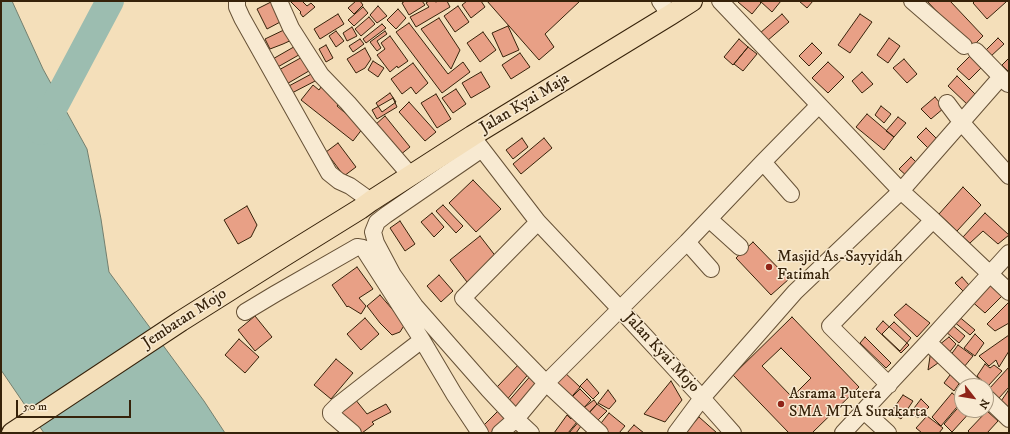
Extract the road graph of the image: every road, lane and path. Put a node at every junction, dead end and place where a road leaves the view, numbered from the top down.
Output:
1 (237, 1) edge
2 (279, 1) edge
3 (692, 1) edge
4 (720, 1) edge
5 (912, 1) edge
6 (665, 8) edge
7 (1005, 81) edge
8 (947, 103) dead end
9 (819, 106) junction
10 (962, 123) junction
11 (477, 142) junction
12 (763, 162) junction
13 (411, 176) junction
14 (1009, 176) edge
15 (901, 191) junction
16 (791, 194) dead end
17 (365, 205) junction
18 (709, 219) junction
19 (933, 220) junction
20 (538, 222) junction
21 (687, 242) junction
22 (740, 248) dead end
23 (1009, 253) edge
24 (711, 269) dead end
25 (990, 274) junction
26 (1009, 292) edge
27 (620, 309) junction
28 (245, 312) dead end
29 (422, 340) junction
30 (928, 342) junction
31 (966, 378) edge
32 (546, 383) junction
33 (889, 384) junction
34 (702, 398) junction
35 (994, 406) edge
36 (864, 411) junction
37 (516, 419) junction
38 (1009, 420) edge
39 (12, 433) edge
40 (353, 433) edge
41 (480, 433) edge
42 (500, 433) edge
43 (531, 433) edge
44 (600, 433) edge
45 (676, 433) edge
46 (733, 433) edge
47 (843, 433) edge
48 (888, 433) edge

1 - 17 street
2 - 13 street
3 - 6 main road, Jalan Kyai Maja
4 - 9 street
5 - 7 street
6 - 11 main road, Jalan Kyai Maja
7 - 10 street
8 - 10 street
9 - 12 street
9 - 15 street
10 - 14 street
10 - 15 street
11 - 13 main road, Jalan Kyai Maja
11 - 20 street, Jalan Kyai Mojo
11 - 37 street
12 - 16 street
12 - 18 street
13 - 17 main road, Jalan Kyai Maja
15 - 19 street
15 - 34 street
17 - 39 main road, Jembatan Mojo
18 - 21 street
18 - 22 street
19 - 25 street
19 - 33 street
20 - 27 street, Jalan Kyai Mojo
20 - 32 street
21 - 24 street
21 - 27 street
23 - 25 street
25 - 26 street
25 - 30 street
27 - 32 street, Jalan Kyai Mojo
27 - 34 street, Jalan Kyai Mojo
28 - 29 street
29 - 40 street
29 - 41 street
30 - 31 street
30 - 33 street
32 - 37 street, Jalan Kyai Mojo
32 - 44 street
33 - 36 street
34 - 45 street, Jalan Kyai Mojo
34 - 46 street, Jalan Kyai Mojo
35 - 38 street
36 - 47 street
36 - 48 street
37 - 42 street, Jalan Kyai Mojo
37 - 43 street

